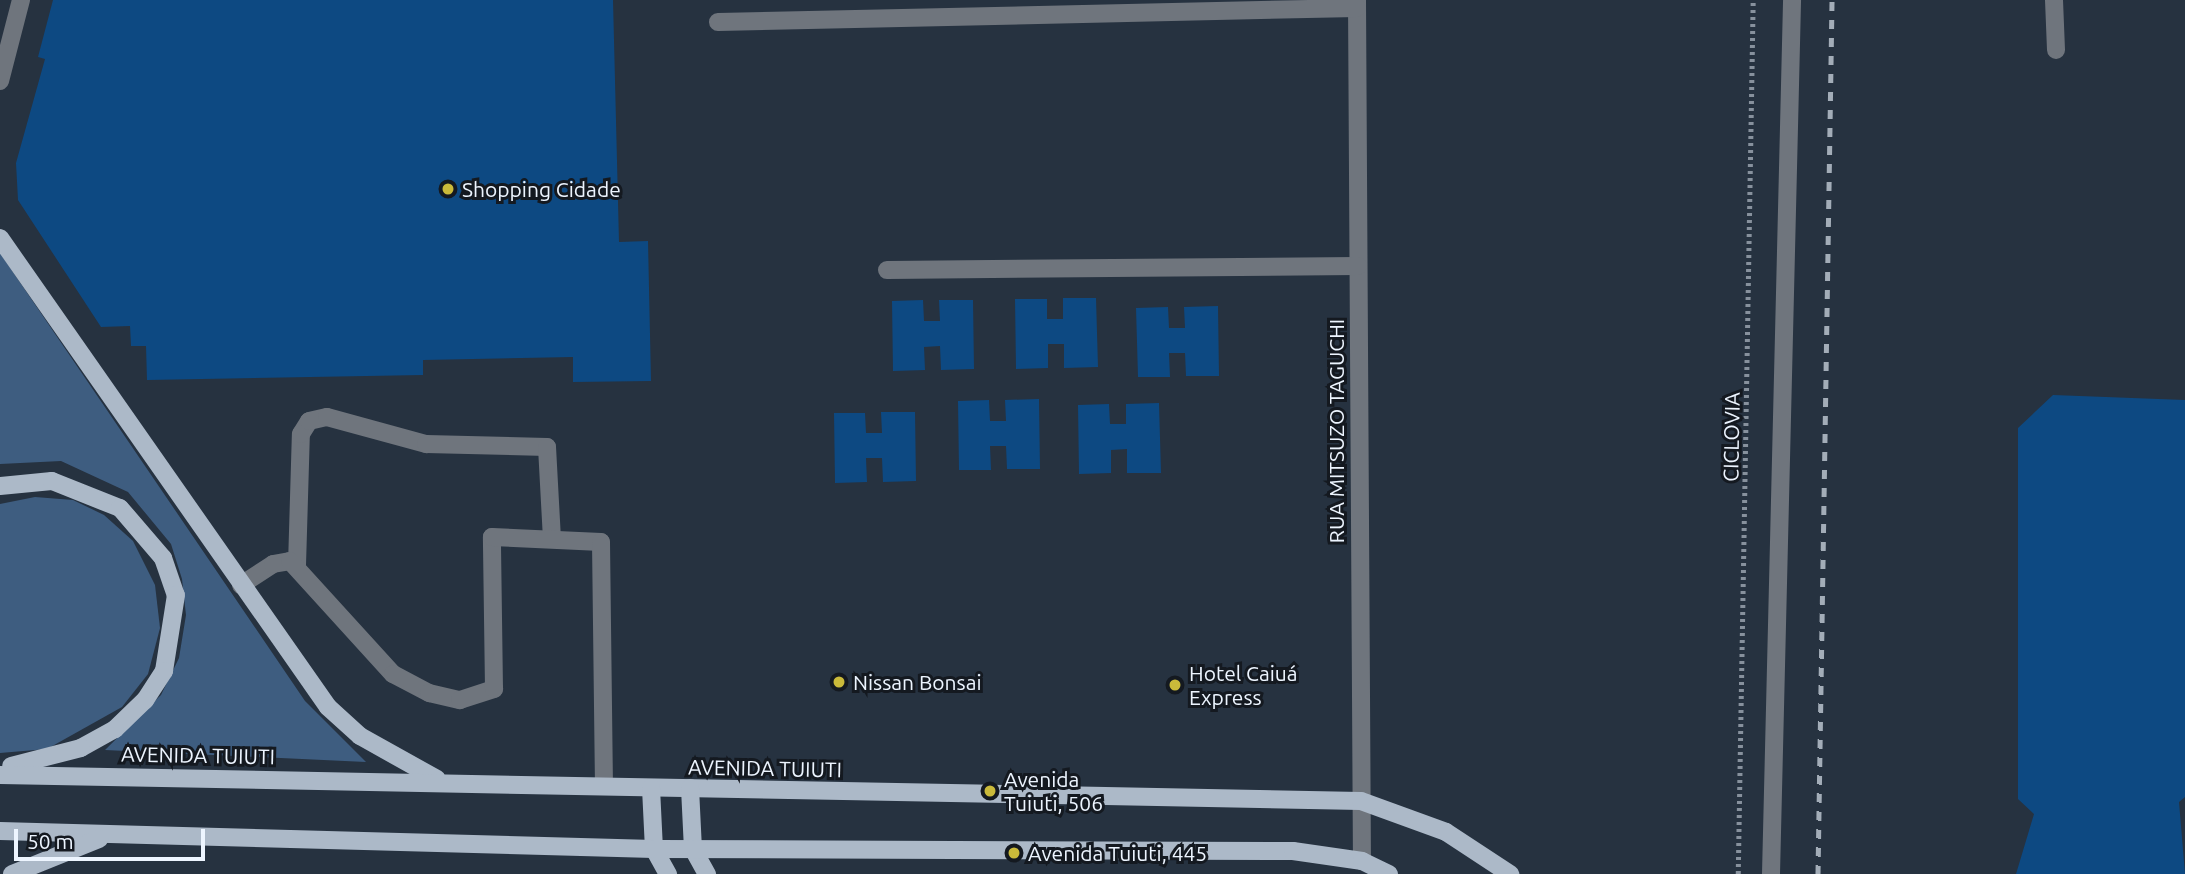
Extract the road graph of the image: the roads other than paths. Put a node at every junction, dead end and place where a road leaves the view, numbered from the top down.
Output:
1 (21, 0) edge
2 (1793, 0) edge
3 (2054, 0) edge
4 (1357, 4) edge
5 (718, 22) dead end
6 (2056, 50) dead end
7 (0, 82) edge
8 (0, 238) edge
9 (1358, 266) junction
10 (887, 270) dead end
11 (0, 486) edge
12 (552, 539) junction
13 (297, 565) junction
14 (242, 585) junction
15 (0, 767) edge
16 (0, 775) edge
17 (443, 782) junction
18 (604, 786) junction
19 (651, 788) junction
20 (690, 788) junction
21 (1361, 801) junction
22 (0, 831) edge
23 (114, 834) junction
24 (654, 849) junction
25 (693, 849) junction
26 (1362, 861) junction
27 (12, 874) edge
28 (668, 874) edge
29 (707, 874) edge
30 (1389, 874) edge
31 (1510, 874) edge
32 (1771, 874) edge

1 - 7 street
2 - 32 street
3 - 6 street
4 - 5 street
4 - 9 street, RUA MITSUZO TAGUCHI
8 - 14 main road
9 - 10 street
9 - 21 street, RUA MITSUZO TAGUCHI
11 - 15 main road
12 - 13 street
12 - 13 street
12 - 18 street
13 - 14 street
14 - 17 main road
16 - 17 main road, AVENIDA TUIUTI
17 - 18 main road, AVENIDA TUIUTI
18 - 19 main road, AVENIDA TUIUTI
19 - 20 main road, AVENIDA TUIUTI
19 - 24 main road
20 - 21 main road, AVENIDA TUIUTI
20 - 25 main road
21 - 26 street, RUA MITSUZO TAGUCHI
21 - 31 main road, AVENIDA TUIUTI
22 - 23 main road
23 - 24 main road
23 - 27 main road
24 - 25 main road
24 - 28 main road
25 - 26 main road
25 - 29 main road
26 - 30 main road

